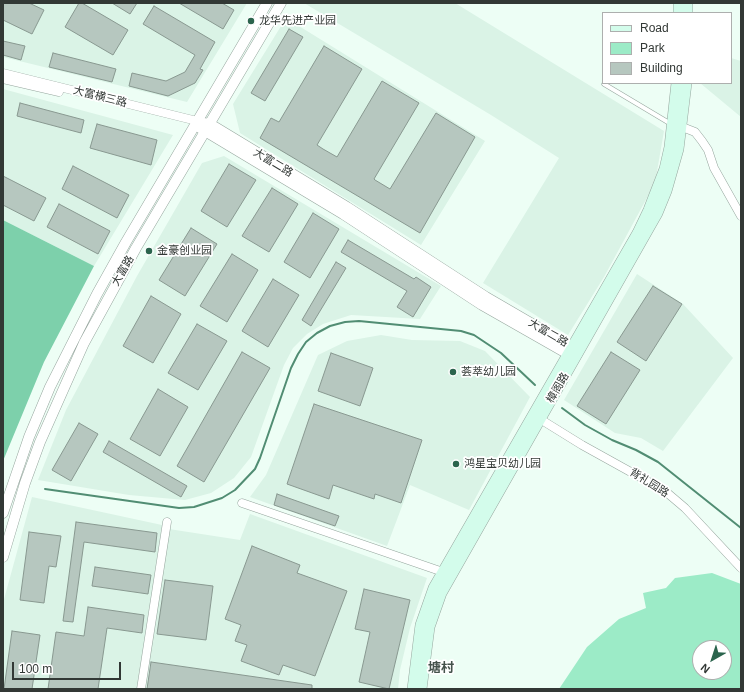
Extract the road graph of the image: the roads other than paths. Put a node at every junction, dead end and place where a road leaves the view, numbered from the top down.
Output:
1 (268, 3) edge
2 (281, 3) edge
3 (3, 73) edge
4 (3, 78) edge
5 (604, 84) edge
6 (677, 84) edge
7 (686, 84) edge
8 (196, 123) junction
9 (677, 125) junction
10 (208, 127) junction
11 (741, 216) edge
12 (573, 352) junction
13 (540, 419) junction
14 (242, 503) dead end
15 (3, 513) edge
16 (167, 522) dead end
17 (3, 558) edge
18 (741, 568) edge
19 (442, 572) junction
20 (141, 689) edge
21 (413, 689) edge
22 (422, 689) edge

1 - 8 street, 大富路
2 - 10 street, 大富路
3 - 8 street, 大富横三路
4 - 8 street, 大富横三路
5 - 9 lane
6 - 9 main road, 樟阁路
7 - 9 main road, 樟阁路
8 - 10 street, 大富二路
8 - 15 street, 大富路
9 - 11 street
9 - 12 main road, 樟阁路
10 - 12 street, 大富二路
10 - 17 street, 大富路
12 - 13 main road, 樟阁路
12 - 19 main road, 樟阁路
13 - 18 street, 背礼园路
13 - 22 main road, 樟阁路
14 - 19 street
16 - 20 street
19 - 21 main road, 樟阁路

